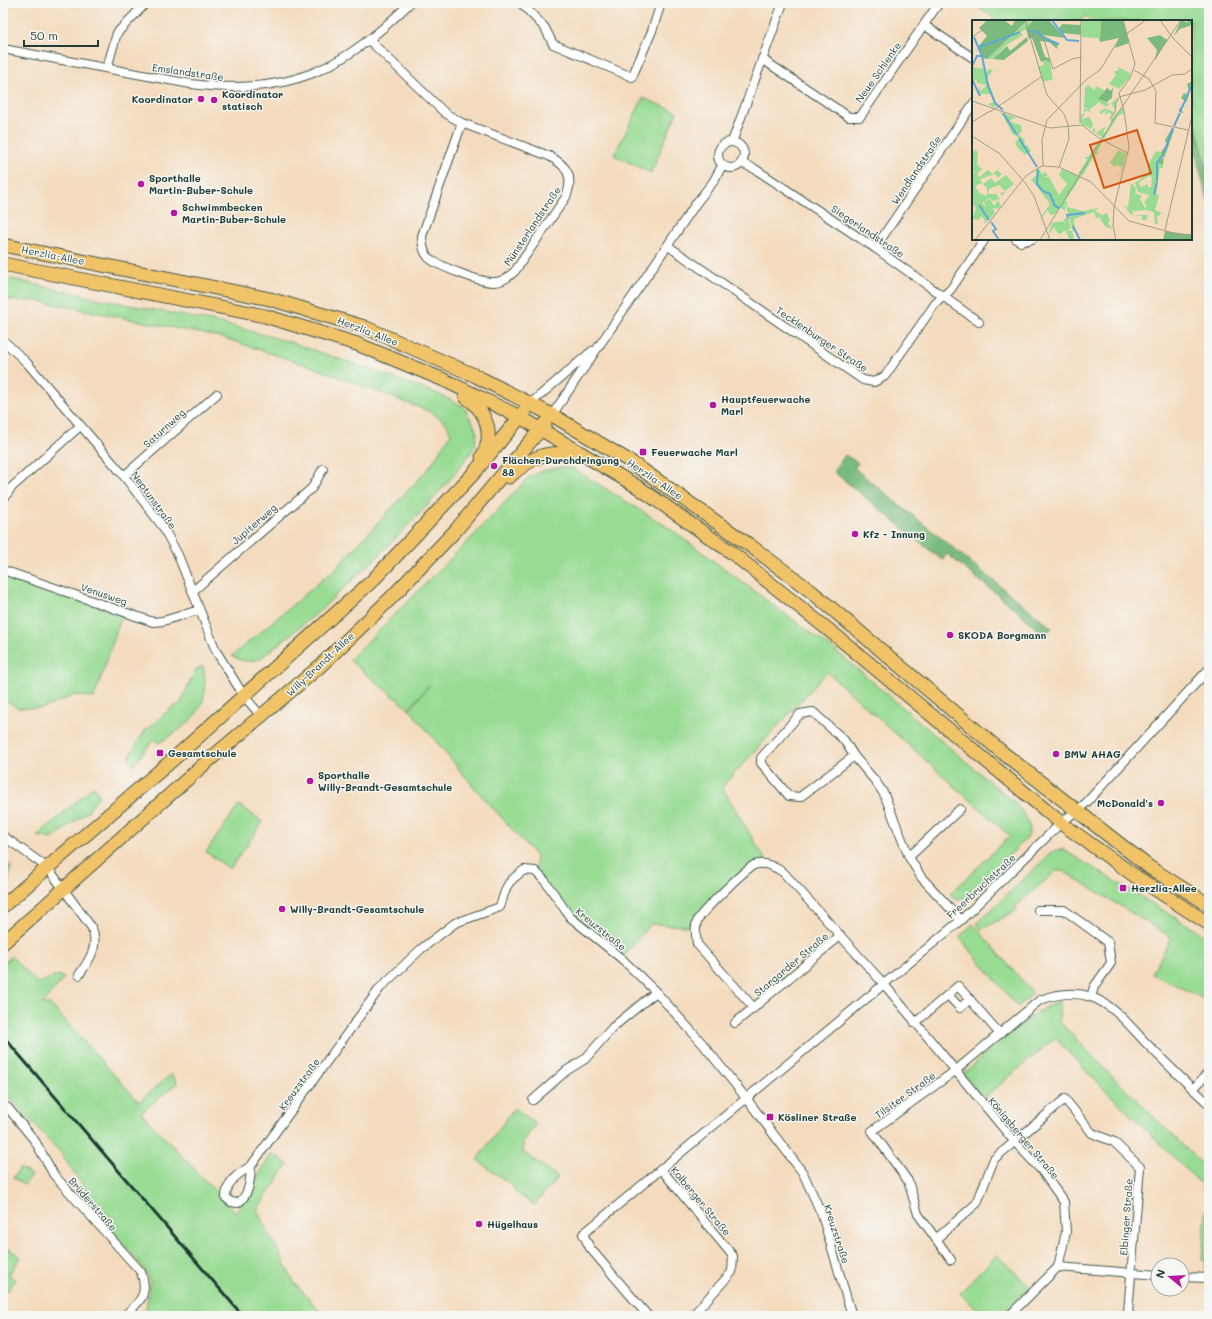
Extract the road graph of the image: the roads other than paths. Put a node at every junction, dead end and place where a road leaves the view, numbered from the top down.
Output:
1 (146, 3) edge
2 (410, 3) edge
3 (521, 3) edge
4 (661, 3) edge
5 (783, 3) edge
6 (939, 3) edge
7 (924, 24) junction
8 (370, 41) junction
9 (3, 49) edge
10 (972, 57) edge
11 (762, 59) junction
12 (107, 68) junction
13 (972, 105) edge
14 (462, 123) junction
15 (732, 142) junction
16 (741, 163) junction
17 (722, 166) junction
18 (985, 240) edge
19 (1018, 240) edge
20 (1029, 240) edge
21 (3, 245) edge
22 (668, 246) junction
23 (875, 248) junction
24 (3, 264) edge
25 (943, 295) junction
26 (980, 322) dead end
27 (3, 340) edge
28 (600, 344) junction
29 (444, 380) junction
30 (218, 394) dead end
31 (531, 403) junction
32 (552, 415) junction
33 (520, 417) junction
34 (80, 426) junction
35 (540, 429) junction
36 (586, 456) junction
37 (323, 469) dead end
38 (474, 474) junction
39 (124, 476) junction
40 (3, 500) edge
41 (466, 519) junction
42 (3, 570) edge
43 (193, 591) junction
44 (199, 610) junction
45 (1209, 669) edge
46 (244, 696) junction
47 (262, 717) junction
48 (854, 756) junction
49 (960, 809) dead end
50 (1076, 810) junction
51 (1061, 824) junction
52 (3, 836) edge
53 (909, 857) junction
54 (48, 868) junction
55 (64, 889) junction
56 (1209, 905) edge
57 (3, 906) edge
58 (1038, 910) dead end
59 (960, 920) junction
60 (1209, 924) edge
61 (840, 936) junction
62 (3, 943) edge
63 (79, 975) dead end
64 (883, 983) junction
65 (656, 992) junction
66 (948, 996) junction
67 (1091, 997) junction
68 (970, 999) junction
69 (754, 1008) junction
70 (735, 1023) dead end
71 (915, 1023) junction
72 (1000, 1034) junction
73 (955, 1071) junction
74 (1209, 1072) edge
75 (1193, 1089) junction
76 (746, 1098) junction
77 (533, 1100) dead end
78 (1209, 1104) edge
79 (3, 1105) edge
80 (1014, 1141) junction
81 (251, 1166) dead end
82 (661, 1169) junction
83 (936, 1239) junction
84 (951, 1260) dead end
85 (1058, 1267) junction
86 (1132, 1273) junction
87 (1150, 1274) edge
88 (1190, 1277) edge
89 (1209, 1278) edge
90 (124, 1316) edge
91 (648, 1316) edge
92 (692, 1316) edge
93 (852, 1316) edge
94 (1009, 1316) edge
95 (1131, 1316) edge

1 - 12 street
2 - 8 street, Emslandstraße
3 - 4 street
5 - 11 street
6 - 7 street, Neue Schlenke
7 - 10 street
7 - 11 street, Neue Schlenke
8 - 12 street, Emslandstraße
8 - 14 street, Münsterlandstraße
9 - 12 street, Emslandstraße
11 - 15 street
13 - 23 street, Wendlandstraße
14 - 14 street, Münsterlandstraße
15 - 16 street
15 - 17 street
16 - 17 street
16 - 23 street, Siegerlandstraße
17 - 22 street
18 - 25 street
19 - 20 street
21 - 31 main road, Herzlia-Allee
22 - 25 street, Tecklenburger Straße
22 - 28 street
23 - 25 street, Siegerlandstraße
24 - 29 main road, Herzlia-Allee
25 - 26 street, Siegerlandstraße
27 - 34 street, Neptunstraße
28 - 31 street
28 - 32 street
29 - 33 main road, Herzlia-Allee
29 - 38 main road
30 - 39 street, Saturnweg
31 - 32 main road, Herzlia-Allee
31 - 33 main road
32 - 35 main road, Willy-Brandt-Allee
32 - 50 main road, Herzlia-Allee
33 - 35 main road, Herzlia-Allee
33 - 38 main road
34 - 39 street, Neptunstraße
34 - 40 street
35 - 36 main road, Herzlia-Allee
35 - 41 main road, Willy-Brandt-Allee
36 - 41 main road
36 - 51 main road, Herzlia-Allee
37 - 43 street, Jupiterweg
38 - 46 main road
39 - 43 street, Neptunstraße
41 - 47 main road, Willy-Brandt-Allee
42 - 44 street, Venusweg
43 - 44 street, Neptunstraße
44 - 46 street, Neptunstraße
45 - 50 street, Freerbruchstraße
46 - 47 street, Neptunstraße
46 - 54 main road
47 - 55 main road, Willy-Brandt-Allee
48 - 48 street
48 - 53 street
49 - 53 street
50 - 51 street, Freerbruchstraße
50 - 56 main road, Herzlia-Allee
51 - 59 street, Freerbruchstraße
51 - 60 main road, Herzlia-Allee
52 - 54 street
53 - 59 street
54 - 55 street
54 - 57 main road
55 - 62 main road, Willy-Brandt-Allee
55 - 63 street
58 - 67 street
59 - 64 street, Freerbruchstraße
61 - 64 street, Stargarder Straße
61 - 69 street, Stargarder Straße
61 - 69 street, Stargarder Straße
64 - 71 street, Königsberger Straße
64 - 76 street, Freerbruchstraße
65 - 76 street, Kreuzstraße
65 - 77 street
65 - 81 street, Kreuzstraße
66 - 68 street
66 - 68 street
66 - 71 street
67 - 72 street
67 - 75 street
68 - 72 street
69 - 70 street, Stargarder Straße
71 - 73 street, Königsberger Straße
72 - 73 street
73 - 80 street, Königsberger Straße
73 - 83 street, Tilsiter Straße
74 - 75 street
75 - 78 street
76 - 82 street, Kolberger Straße
76 - 93 street, Kreuzstraße
79 - 90 street, Brüderstraße
80 - 83 street
80 - 85 street, Königsberger Straße
80 - 86 street, Elbinger Straße
82 - 91 street
82 - 92 street, Kolberger Straße
83 - 84 street, Tilsiter Straße
85 - 86 street
85 - 94 street
86 - 87 street
86 - 95 street, Elbinger Straße
88 - 89 street

